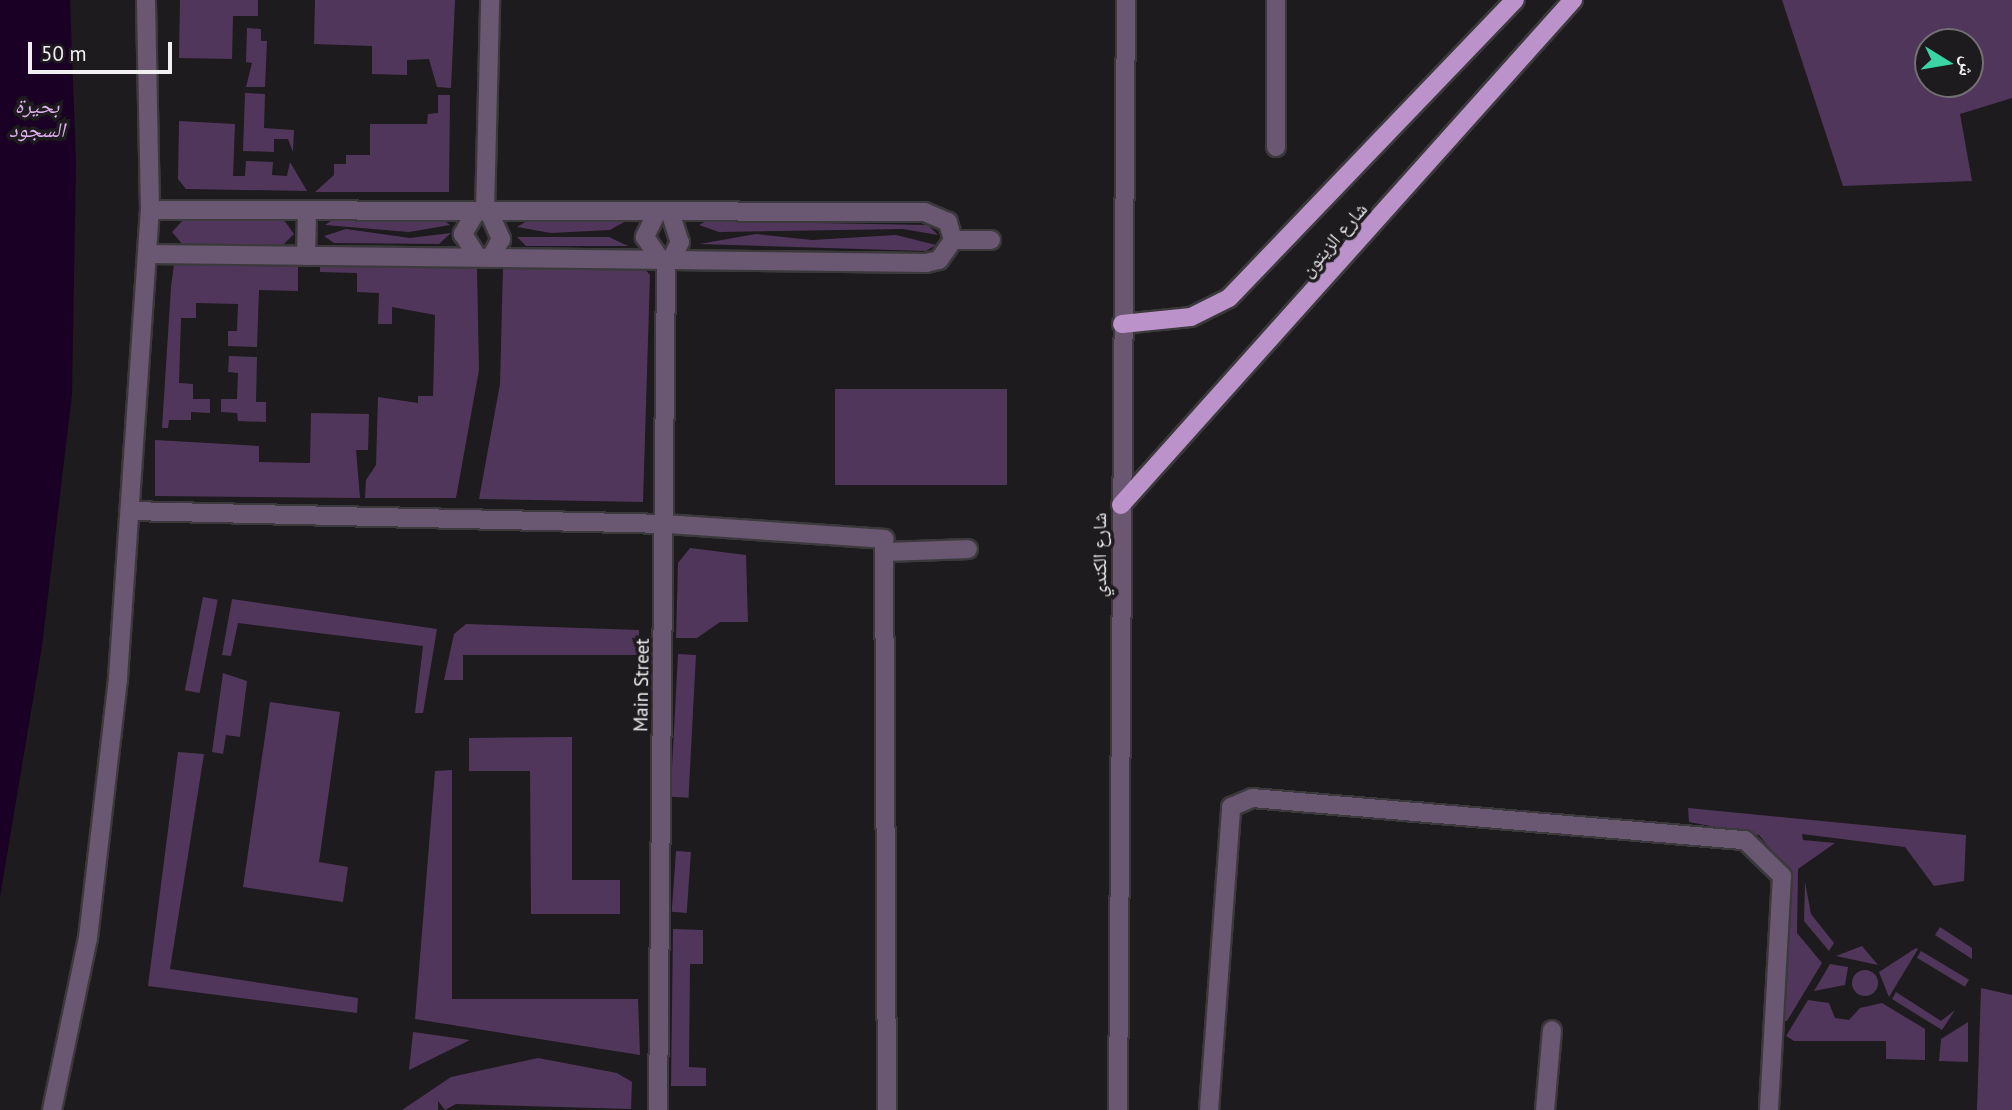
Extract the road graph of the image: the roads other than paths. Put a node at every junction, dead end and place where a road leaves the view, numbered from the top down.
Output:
1 (146, 0) edge
2 (490, 0) edge
3 (1126, 0) edge
4 (1276, 0) edge
5 (1515, 0) edge
6 (1573, 0) edge
7 (1276, 147) dead end
8 (150, 210) junction
9 (307, 211) junction
10 (483, 212) junction
11 (663, 212) junction
12 (953, 240) junction
13 (991, 240) dead end
14 (149, 254) junction
15 (306, 256) junction
16 (484, 256) junction
17 (666, 260) junction
18 (1122, 324) junction
19 (1121, 505) junction
20 (131, 511) junction
21 (666, 524) junction
22 (968, 549) dead end
23 (888, 552) junction
24 (1552, 1030) dead end
25 (52, 1110) edge
26 (657, 1110) edge
27 (887, 1110) edge
28 (1118, 1110) edge
29 (1209, 1110) edge
30 (1545, 1110) edge
31 (1769, 1110) edge

1 - 8 street
2 - 10 street
3 - 18 street, شارع الكندي
4 - 7 street
5 - 18 main road, شارع الزيتون
6 - 19 main road, شارع الزيتون
8 - 9 street
8 - 14 street
9 - 10 street
9 - 15 street
10 - 11 street
10 - 16 street
10 - 16 street
11 - 12 street
11 - 17 street
11 - 17 street
12 - 13 street
12 - 17 street
14 - 15 street
14 - 20 street
15 - 16 street
16 - 17 street
17 - 21 street, Main Street
18 - 19 street, شارع الكندي
19 - 28 street, شارع الكندي
20 - 21 street
20 - 25 street
21 - 23 street
21 - 26 street, Main Street
22 - 23 street
23 - 27 street
24 - 30 street
29 - 31 street

